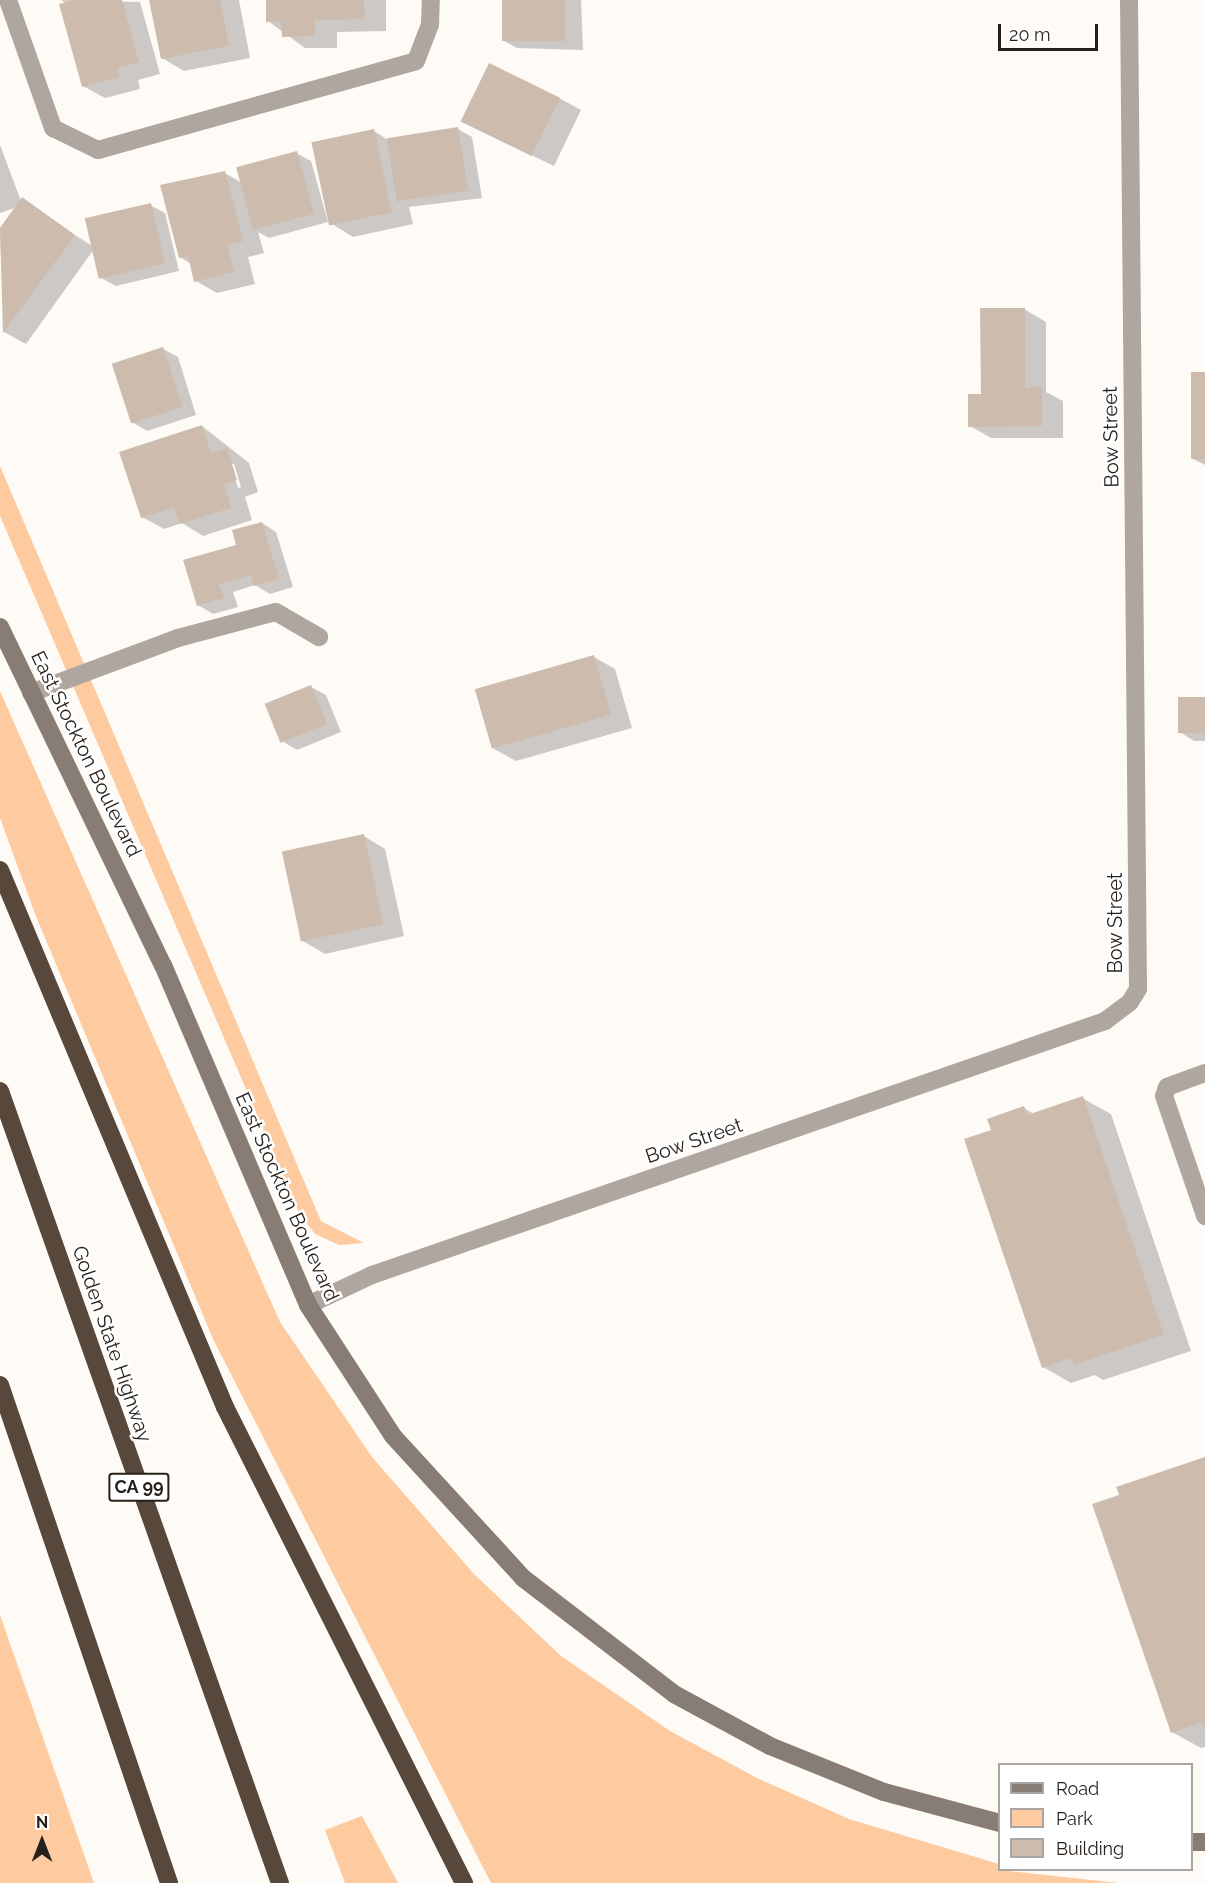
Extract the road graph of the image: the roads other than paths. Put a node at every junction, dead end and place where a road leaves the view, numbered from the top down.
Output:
1 (8, 0) edge
2 (431, 0) edge
3 (1129, 0) edge
4 (0, 627) edge
5 (319, 637) dead end
6 (31, 693) junction
7 (0, 870) edge
8 (1205, 1073) edge
9 (0, 1091) edge
10 (1205, 1216) edge
11 (308, 1305) junction
12 (0, 1385) edge
13 (998, 1823) edge
14 (169, 1883) edge
15 (280, 1883) edge
16 (464, 1883) edge

1 - 2 street
3 - 11 street, Bow Street
4 - 6 street, East Stockton Boulevard
5 - 6 street
6 - 11 street, East Stockton Boulevard
7 - 16 highway
8 - 10 street
9 - 15 highway, Golden State Highway / CA 99
11 - 13 street, East Stockton Boulevard
12 - 14 highway

